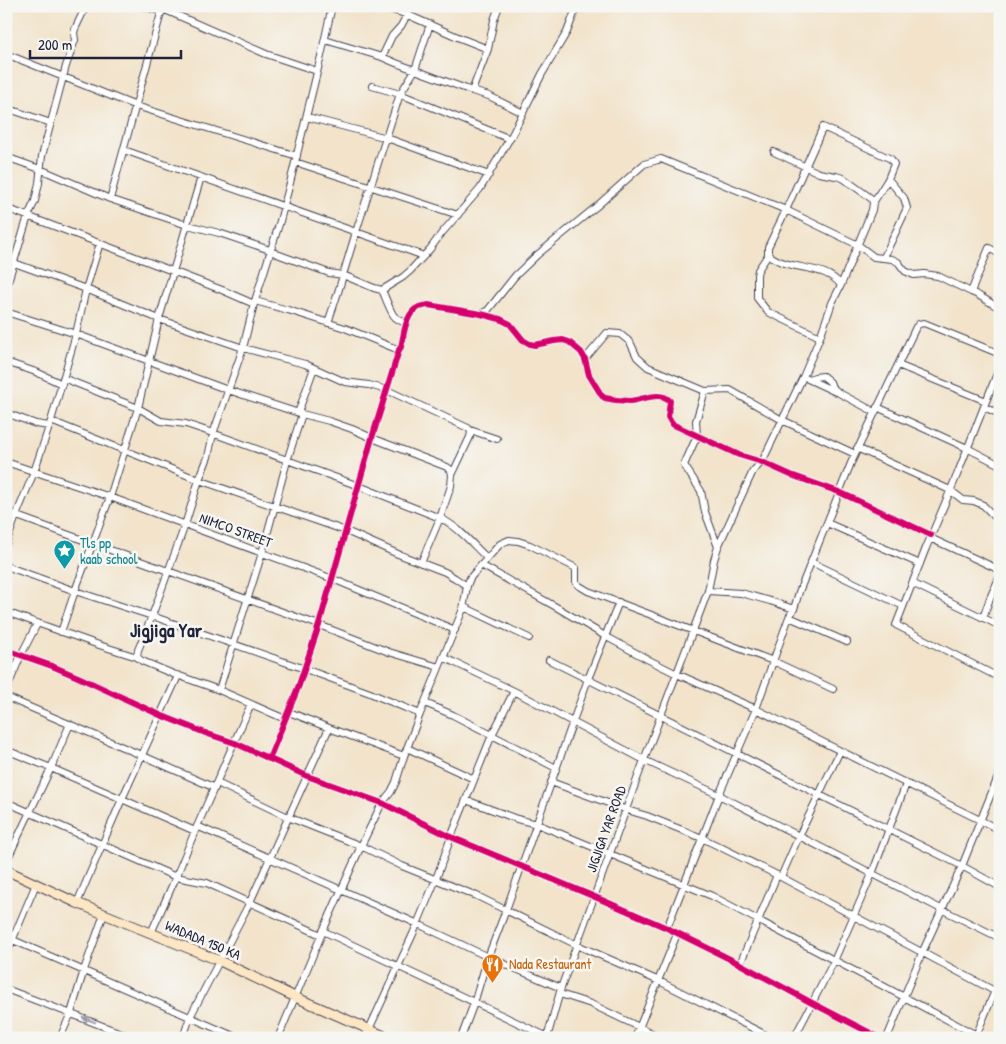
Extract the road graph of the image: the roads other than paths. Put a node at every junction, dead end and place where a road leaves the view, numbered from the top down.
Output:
1 (86, 6) edge
2 (143, 6) edge
3 (332, 6) edge
4 (380, 6) edge
5 (412, 6) edge
6 (499, 6) edge
7 (577, 6) edge
8 (162, 9) edge
9 (408, 15) junction
10 (430, 24) junction
11 (325, 40) junction
12 (488, 48) junction
13 (6, 54) edge
14 (382, 57) junction
15 (414, 70) junction
16 (318, 71) junction
17 (63, 77) junction
18 (372, 86) dead end
19 (472, 91) junction
20 (400, 94) junction
21 (136, 106) junction
22 (6, 108) edge
23 (523, 113) junction
24 (307, 117) junction
25 (51, 123) junction
26 (387, 138) junction
27 (510, 139) junction
28 (124, 150) junction
29 (774, 152) dead end
30 (6, 157) edge
31 (296, 159) junction
32 (805, 166) junction
33 (40, 169) junction
34 (489, 175) junction
35 (201, 177) junction
36 (888, 179) junction
37 (370, 186) junction
38 (110, 199) junction
39 (873, 203) junction
40 (284, 206) junction
41 (6, 208) edge
42 (786, 210) junction
43 (458, 215) junction
44 (28, 216) junction
45 (187, 224) junction
46 (356, 232) junction
47 (100, 243) junction
48 (858, 246) junction
49 (271, 251) junction
50 (1000, 254) edge
51 (768, 255) junction
52 (424, 256) junction
53 (884, 257) junction
54 (10, 261) edge
55 (173, 271) junction
56 (343, 275) junction
57 (841, 285) junction
58 (6, 288) edge
59 (86, 289) junction
60 (382, 290) junction
61 (971, 292) junction
62 (255, 303) junction
63 (1000, 308) edge
64 (6, 312) edge
65 (482, 314) junction
66 (159, 319) junction
67 (328, 323) junction
68 (407, 324) junction
69 (76, 334) junction
70 (820, 337) junction
71 (243, 348) junction
72 (399, 350) junction
73 (1000, 354) edge
74 (585, 359) junction
75 (6, 362) edge
76 (150, 362) junction
77 (898, 366) junction
78 (1000, 366) edge
79 (314, 368) junction
80 (805, 378) junction
81 (63, 381) junction
82 (228, 390) junction
83 (387, 390) junction
84 (705, 391) junction
85 (985, 404) junction
86 (138, 408) junction
87 (876, 409) junction
88 (6, 413) edge
89 (300, 413) junction
90 (1000, 414) edge
91 (782, 420) junction
92 (50, 424) junction
93 (470, 430) junction
94 (213, 434) junction
95 (697, 436) junction
96 (372, 438) junction
97 (497, 439) dead end
98 (967, 448) junction
99 (125, 451) junction
100 (856, 451) junction
101 (287, 461) junction
102 (6, 462) edge
103 (762, 462) junction
104 (1000, 465) edge
105 (34, 472) junction
106 (452, 475) junction
107 (199, 480) junction
108 (359, 486) junction
109 (950, 490) junction
110 (839, 492) junction
111 (110, 497) junction
112 (275, 507) junction
113 (6, 512) edge
114 (16, 516) junction
115 (440, 518) junction
116 (1000, 519) edge
117 (828, 523) junction
118 (185, 525) junction
119 (346, 531) junction
120 (931, 536) junction
121 (92, 543) junction
122 (6, 544) edge
123 (718, 547) junction
124 (262, 553) junction
125 (487, 558) junction
126 (811, 562) junction
127 (421, 563) junction
128 (920, 564) junction
129 (481, 565) junction
130 (6, 566) edge
131 (1000, 570) edge
132 (168, 571) junction
133 (1000, 576) edge
134 (333, 579) junction
135 (912, 583) junction
136 (467, 586) junction
137 (75, 591) junction
138 (708, 591) junction
139 (246, 598) junction
140 (619, 602) junction
141 (903, 606) junction
142 (464, 607) junction
143 (794, 610) junction
144 (6, 612) edge
145 (152, 616) junction
146 (790, 617) junction
147 (984, 618) junction
148 (36, 624) junction
149 (319, 625) junction
150 (1000, 626) edge
151 (455, 630) junction
152 (693, 631) junction
153 (61, 632) junction
154 (605, 636) junction
155 (529, 638) dead end
156 (847, 642) dead end
157 (233, 644) junction
158 (6, 650) edge
159 (21, 655) junction
160 (137, 657) junction
161 (443, 657) junction
162 (549, 660) dead end
163 (773, 661) junction
164 (439, 667) junction
165 (305, 669) junction
166 (677, 674) junction
167 (177, 675) junction
168 (588, 678) junction
169 (1000, 678) edge
170 (833, 689) dead end
171 (219, 690) junction
172 (6, 691) edge
173 (514, 691) junction
174 (6, 697) edge
175 (425, 703) junction
176 (252, 704) junction
177 (756, 708) junction
178 (289, 712) junction
179 (160, 714) junction
180 (420, 714) junction
181 (662, 715) junction
182 (286, 719) junction
183 (573, 723) junction
184 (70, 724) junction
185 (329, 728) junction
186 (492, 736) junction
187 (235, 743) junction
188 (407, 748) junction
189 (6, 750) edge
190 (840, 751) junction
191 (737, 753) junction
192 (142, 755) junction
193 (404, 756) junction
194 (269, 758) junction
195 (644, 760) junction
196 (51, 768) junction
197 (556, 768) junction
198 (307, 776) junction
199 (999, 776) edge
200 (474, 779) junction
201 (551, 782) junction
202 (906, 784) junction
203 (215, 785) junction
204 (719, 795) junction
205 (819, 795) junction
206 (122, 799) junction
207 (466, 800) junction
208 (6, 802) edge
209 (382, 803) junction
210 (627, 810) junction
211 (30, 813) junction
212 (288, 817) junction
213 (981, 820) junction
214 (537, 824) junction
215 (196, 829) junction
216 (889, 830) junction
217 (1000, 830) edge
218 (799, 836) junction
219 (451, 837) junction
220 (702, 838) junction
221 (102, 845) junction
222 (360, 846) junction
223 (611, 854) junction
224 (270, 859) junction
225 (6, 862) edge
226 (521, 866) junction
227 (962, 866) junction
228 (6, 870) edge
229 (872, 874) junction
230 (779, 876) junction
231 (176, 877) junction
232 (436, 879) junction
233 (36, 884) junction
234 (685, 884) junction
235 (1000, 887) edge
236 (341, 890) junction
237 (595, 897) junction
238 (250, 902) junction
239 (77, 903) junction
240 (506, 910) junction
241 (943, 910) junction
242 (104, 914) junction
243 (854, 916) junction
244 (759, 921) junction
245 (418, 924) junction
246 (667, 928) junction
247 (151, 933) junction
248 (322, 933) junction
249 (677, 934) junction
250 (9, 938) edge
251 (1000, 938) edge
252 (577, 945) junction
253 (922, 954) junction
254 (6, 955) edge
255 (488, 956) junction
256 (220, 961) junction
257 (834, 961) junction
258 (740, 964) junction
259 (399, 967) junction
260 (84, 970) junction
261 (1000, 979) edge
262 (658, 981) junction
263 (6, 989) edge
264 (560, 991) junction
265 (997, 993) edge
266 (904, 996) junction
267 (295, 997) junction
268 (474, 1002) junction
269 (812, 1003) junction
270 (71, 1013) junction
271 (190, 1017) junction
272 (639, 1027) junction
273 (369, 1028) junction
274 (548, 1037) edge
275 (978, 1037) edge
276 (60, 1038) edge
277 (134, 1038) edge
278 (183, 1038) edge
279 (238, 1038) edge
280 (278, 1038) edge
281 (365, 1038) edge
282 (389, 1038) edge
283 (461, 1038) edge
284 (635, 1038) edge
285 (662, 1038) edge
286 (772, 1038) edge
287 (794, 1038) edge
288 (880, 1038) edge
289 (887, 1038) edge

1 - 17 street
2 - 8 street
3 - 11 street
4 - 9 street
5 - 9 street
6 - 12 street
7 - 23 street
8 - 16 street
8 - 21 street
9 - 10 street
9 - 14 street
10 - 12 street
10 - 15 street
11 - 14 street
11 - 16 street
12 - 19 street
13 - 17 street
14 - 15 street
15 - 19 street
15 - 20 street
16 - 24 street
17 - 21 street
17 - 25 street
18 - 20 street
19 - 23 street
20 - 26 street
20 - 27 street
21 - 28 street
21 - 31 street
22 - 25 street
23 - 27 street
24 - 26 street
24 - 31 street
25 - 33 street
26 - 34 street
26 - 37 street
27 - 34 street
28 - 35 street
28 - 38 street
29 - 32 street
30 - 33 street
31 - 37 street
31 - 40 street
32 - 36 street
32 - 39 street
32 - 42 street
33 - 38 street
33 - 44 street
34 - 43 street
35 - 40 street
35 - 45 street
36 - 39 street, JIGJIGA YAR ROAD
36 - 53 street
37 - 43 street
37 - 46 street
38 - 45 street
39 - 48 street, JIGJIGA YAR ROAD
40 - 46 street
40 - 49 street
41 - 44 street
42 - 48 street
42 - 51 street
42 - 65 street
43 - 52 street
44 - 47 street
44 - 54 street
45 - 49 street
45 - 55 street
46 - 52 street
46 - 56 street
47 - 55 street
47 - 59 street
48 - 53 street
48 - 57 street, JIGJIGA YAR ROAD
49 - 56 street
49 - 62 street
50 - 61 street
51 - 57 street
51 - 70 street
52 - 60 street
53 - 61 street
54 - 58 street
54 - 59 street
55 - 62 street
55 - 66 street
56 - 60 street
56 - 67 street
57 - 70 street, JIGJIGA YAR ROAD
59 - 66 street
59 - 69 street
60 - 68 street
61 - 63 street
62 - 67 street
62 - 71 street
64 - 69 street
65 - 68 street
65 - 74 street
66 - 71 street
66 - 76 street
67 - 72 street
68 - 72 street
69 - 76 street
69 - 81 street
70 - 80 street, JIGJIGA YAR ROAD
71 - 79 street
71 - 82 street
72 - 83 street
73 - 77 street
74 - 84 street
74 - 95 street
75 - 81 street
76 - 82 street
76 - 86 street
77 - 85 street
77 - 87 street
78 - 85 street
79 - 83 street
79 - 89 street
80 - 87 street
80 - 91 street, JIGJIGA YAR ROAD
81 - 86 street
81 - 92 street
82 - 89 street
82 - 94 street
83 - 93 street
83 - 96 street
84 - 91 street
84 - 95 street
85 - 90 street
85 - 98 street
86 - 94 street
86 - 99 street
87 - 98 street
87 - 100 street
88 - 92 street
89 - 96 street
89 - 101 street
91 - 100 street
91 - 103 street, JIGJIGA YAR ROAD
92 - 99 street
92 - 105 street
93 - 97 street
93 - 106 street
94 - 101 street
94 - 107 street
95 - 103 street
95 - 123 street
96 - 106 street
96 - 108 street
98 - 104 street
98 - 109 street
99 - 107 street
99 - 111 street
100 - 109 street
100 - 110 street
101 - 108 street
101 - 112 street
102 - 105 street, NIMCO STREET
103 - 110 street
103 - 123 street, JIGJIGA YAR ROAD
105 - 111 street, NIMCO STREET
105 - 114 street
106 - 115 street
107 - 112 street
107 - 118 street
108 - 115 street
108 - 119 street
109 - 116 street
109 - 120 street
110 - 117 street
110 - 120 street
111 - 118 street, NIMCO STREET
111 - 121 street
112 - 119 street
112 - 124 street
113 - 114 street
114 - 121 street
114 - 122 street
115 - 125 street
115 - 127 street
117 - 126 street
117 - 128 street
118 - 124 street, NIMCO STREET
118 - 132 street
119 - 127 street
119 - 134 street
120 - 128 street
120 - 131 street
121 - 132 street
121 - 137 street
123 - 138 street, JIGJIGA YAR ROAD
124 - 134 street, NIMCO STREET
124 - 139 street
125 - 129 street
125 - 140 street
126 - 141 street
126 - 143 street
127 - 136 street
128 - 135 street
129 - 136 street
129 - 154 street
130 - 137 street
132 - 139 street
132 - 145 street
133 - 147 street
134 - 149 street
134 - 151 street, NIMCO STREET
135 - 141 street
135 - 147 street
136 - 142 street
137 - 145 street
137 - 153 street
138 - 143 street
138 - 152 street, JIGJIGA YAR ROAD
139 - 149 street
139 - 157 street
140 - 152 street
140 - 154 street
141 - 169 street
142 - 151 street
142 - 155 street
143 - 146 street
144 - 148 street
145 - 157 street
145 - 160 street
146 - 156 street
146 - 163 street
147 - 150 street
148 - 153 street
148 - 159 street
149 - 164 street
149 - 165 street
151 - 161 street
152 - 163 street
152 - 166 street, JIGJIGA YAR ROAD
153 - 160 street
154 - 166 street
154 - 168 street
157 - 165 street
157 - 171 street
158 - 159 street
159 - 172 street
159 - 179 street
160 - 167 street
161 - 164 street
161 - 173 street
162 - 168 street
163 - 170 street
163 - 177 street
164 - 175 street
165 - 178 street
165 - 180 street
166 - 177 street
166 - 181 street, JIGJIGA YAR ROAD
167 - 171 street
167 - 179 street
168 - 181 street
168 - 183 street
171 - 176 street
173 - 183 street
173 - 186 street
174 - 184 street
175 - 180 street
175 - 186 street
176 - 182 street
176 - 187 street
177 - 190 street
177 - 191 street
178 - 182 street
178 - 185 street
179 - 187 street
179 - 192 street
180 - 188 street
181 - 191 street
181 - 195 street, JIGJIGA YAR ROAD
182 - 194 street
183 - 195 street
183 - 197 street
184 - 192 street
184 - 196 street
185 - 193 street
185 - 198 street
186 - 197 street
186 - 200 street
187 - 194 street
187 - 203 street
188 - 193 street
188 - 200 street
189 - 196 street
190 - 202 street
190 - 205 street
191 - 204 street
191 - 205 street
192 - 203 street
192 - 206 street
193 - 209 street
194 - 198 street
195 - 204 street
195 - 210 street, JIGJIGA YAR ROAD
196 - 206 street
196 - 211 street
197 - 201 street
198 - 209 street
198 - 212 street
199 - 213 street
200 - 207 street
201 - 210 street
201 - 214 street
202 - 213 street
202 - 216 street
203 - 212 street
203 - 215 street
204 - 218 street
204 - 220 street
205 - 216 street
205 - 218 street
206 - 215 street
206 - 221 street
207 - 214 street
207 - 219 street
208 - 211 street
209 - 219 street
209 - 222 street
210 - 220 street
210 - 223 street, JIGJIGA YAR ROAD
211 - 221 street
211 - 225 street
212 - 222 street
212 - 224 street
213 - 217 street
213 - 227 street
214 - 223 street
214 - 226 street
215 - 224 street
215 - 231 street
216 - 227 street
216 - 229 street
218 - 229 street
218 - 230 street
219 - 226 street
219 - 232 street
220 - 230 street
220 - 234 street
221 - 231 street
221 - 239 street
222 - 232 street
222 - 236 street
223 - 234 street
223 - 237 street, JIGJIGA YAR ROAD
224 - 236 street
224 - 238 street
226 - 237 street
226 - 240 street
227 - 235 street
227 - 241 street
228 - 233 street, WADADA 150 KA
229 - 241 street
229 - 243 street
230 - 243 street
230 - 244 street
231 - 238 street
231 - 247 street
232 - 240 street
232 - 245 street
233 - 239 street, WADADA 150 KA
233 - 250 street
234 - 244 street
234 - 246 street
236 - 245 street
236 - 248 street
237 - 246 street
237 - 252 street, JIGJIGA YAR ROAD
238 - 248 street
238 - 256 street
239 - 242 street, WADADA 150 KA
240 - 252 street
240 - 255 street
241 - 251 street
241 - 253 street
242 - 247 street, WADADA 150 KA
242 - 260 street
243 - 253 street
243 - 257 street
244 - 257 street
244 - 258 street
245 - 255 street
245 - 259 street
246 - 249 street
247 - 256 street, WADADA 150 KA
248 - 259 street
248 - 267 street
249 - 258 street
249 - 262 street
250 - 254 street
250 - 260 street
252 - 262 street
252 - 264 street, JIGJIGA YAR ROAD
253 - 265 street
253 - 266 street
255 - 264 street
255 - 268 street
256 - 267 street, WADADA 150 KA
256 - 271 street
257 - 266 street
257 - 269 street
258 - 269 street
259 - 268 street
259 - 273 street
260 - 270 street
260 - 271 street
261 - 265 street
262 - 272 street
262 - 286 street
263 - 270 street
264 - 272 street
264 - 274 street, JIGJIGA YAR ROAD
265 - 275 street
266 - 275 street
266 - 289 street
267 - 273 street, WADADA 150 KA
267 - 280 street
268 - 274 street
268 - 283 street
269 - 287 street
269 - 288 street
270 - 276 street
277 -> 270 street
271 - 278 street
271 - 279 street
272 - 284 street
272 - 285 street
273 - 281 street
273 - 282 street, WADADA 150 KA

